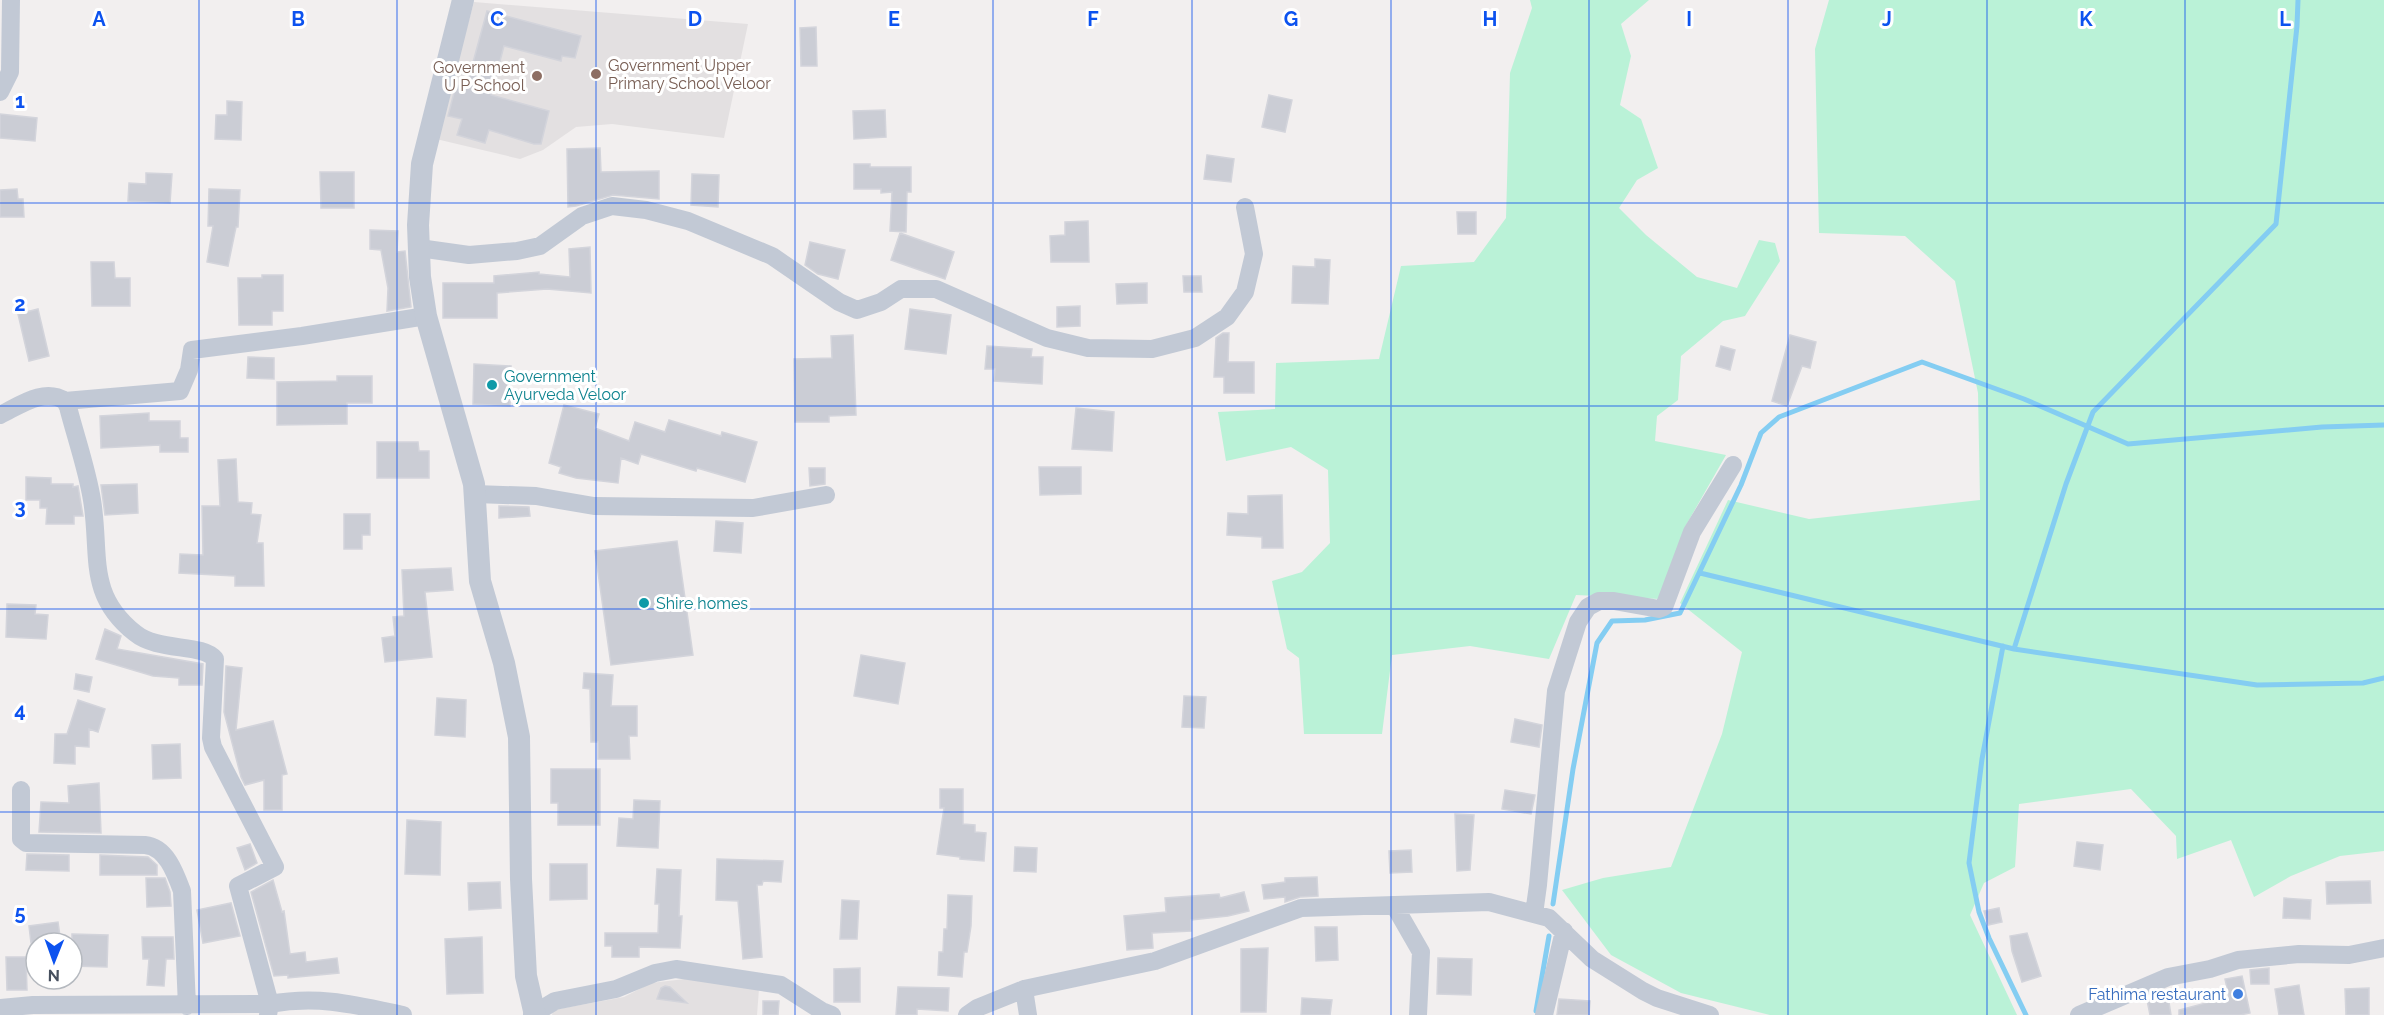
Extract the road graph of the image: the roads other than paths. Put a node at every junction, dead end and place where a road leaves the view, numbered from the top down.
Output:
1 (11, 0) edge
2 (464, 0) edge
3 (0, 92) edge
4 (1245, 207) dead end
5 (418, 248) junction
6 (426, 316) junction
7 (64, 401) junction
8 (0, 415) edge
9 (1733, 465) dead end
10 (475, 494) junction
11 (826, 495) dead end
12 (21, 790) dead end
13 (1394, 905) junction
14 (1534, 914) junction
15 (1564, 931) junction
16 (2384, 948) edge
17 (1024, 989) junction
18 (187, 1006) junction
19 (0, 1008) edge
20 (33, 1010) edge
21 (269, 1010) edge
22 (403, 1015) edge
23 (534, 1015) edge
24 (832, 1015) edge
25 (967, 1015) edge
26 (1028, 1015) edge
27 (1418, 1015) edge
28 (1544, 1015) edge
29 (1710, 1015) edge
30 (2079, 1015) edge

1 - 3 street
2 - 5 street
4 - 5 street
5 - 6 street
6 - 7 street
6 - 10 street
7 - 8 street
7 - 21 street
9 - 14 street
10 - 11 street
10 - 23 street
12 - 18 street
13 - 14 street
13 - 17 street
13 - 27 street
14 - 15 street
15 - 28 street
15 - 29 street
16 - 30 street
17 - 25 street
17 - 26 street
18 - 20 street
18 - 21 street
19 - 20 street
21 - 22 street
23 - 24 street

